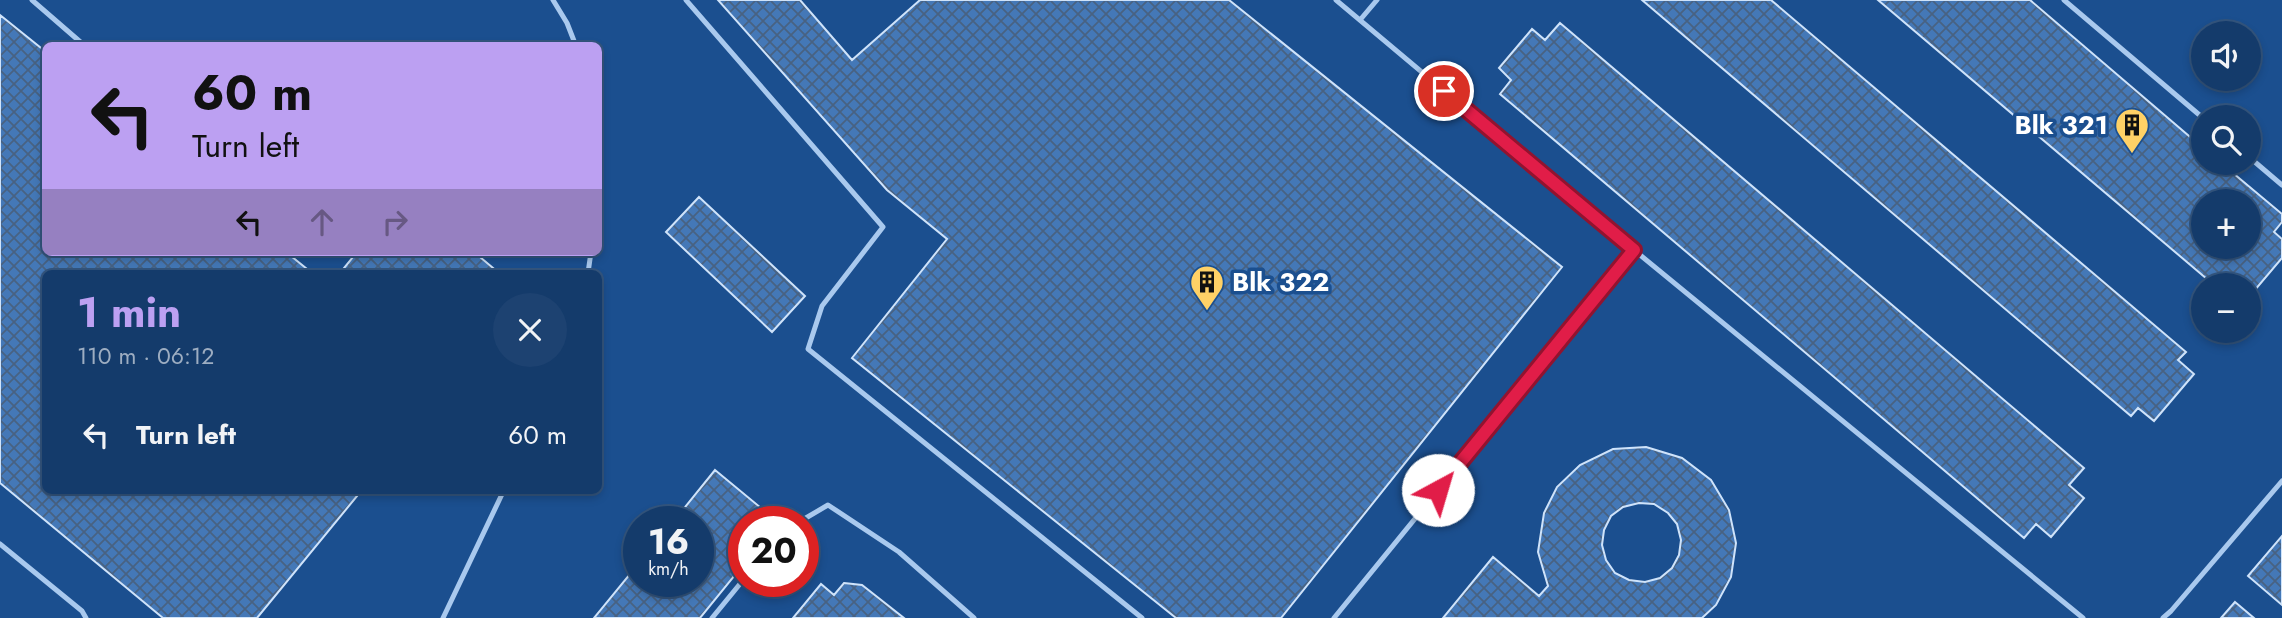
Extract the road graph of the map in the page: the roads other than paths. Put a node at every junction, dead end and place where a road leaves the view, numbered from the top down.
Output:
1 (32, 0) edge
2 (553, 0) edge
3 (686, 0) edge
4 (1335, 0) edge
5 (1377, 0) edge
6 (2064, 0) edge
7 (1360, 20) junction
8 (80, 42) edge
9 (574, 42) edge
10 (2191, 108) edge
11 (2261, 167) edge
12 (2282, 185) edge
13 (1634, 250) junction
14 (2282, 481) edge
15 (502, 494) edge
16 (819, 510) edge
17 (0, 544) edge
18 (729, 597) edge
19 (86, 618) edge
20 (443, 618) edge
21 (712, 618) edge
22 (974, 618) edge
23 (1142, 618) edge
24 (1334, 618) edge
25 (2083, 618) edge
26 (2165, 618) edge

1 - 8 lane
2 - 9 lane
3 - 23 lane
4 - 7 lane
5 - 7 lane
6 - 10 lane
7 - 13 lane
11 - 12 lane
13 - 24 lane
13 - 25 lane
14 - 26 lane
15 - 20 lane
16 - 22 lane
17 - 19 lane
18 - 21 lane

